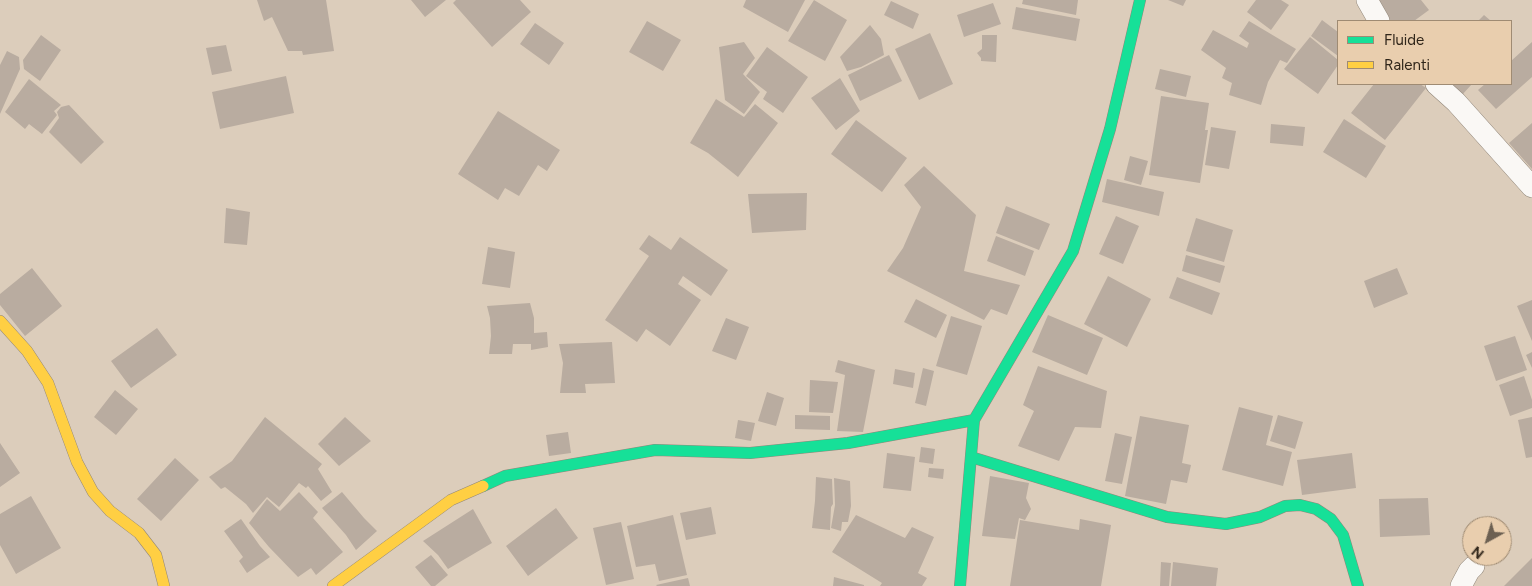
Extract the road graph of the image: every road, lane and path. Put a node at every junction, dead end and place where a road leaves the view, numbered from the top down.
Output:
1 (1140, 0) edge
2 (1367, 0) edge
3 (1378, 20) edge
4 (1437, 85) edge
5 (1532, 187) edge
6 (0, 321) edge
7 (974, 420) junction
8 (971, 457) junction
9 (1474, 566) dead end
10 (164, 586) edge
11 (333, 586) edge
12 (960, 586) edge
13 (1358, 586) edge
14 (1461, 586) edge

1 - 7 street
2 - 3 street
4 - 5 street
6 - 10 street
7 - 8 street
7 - 11 street
8 - 12 street
8 - 13 street
9 - 14 street

